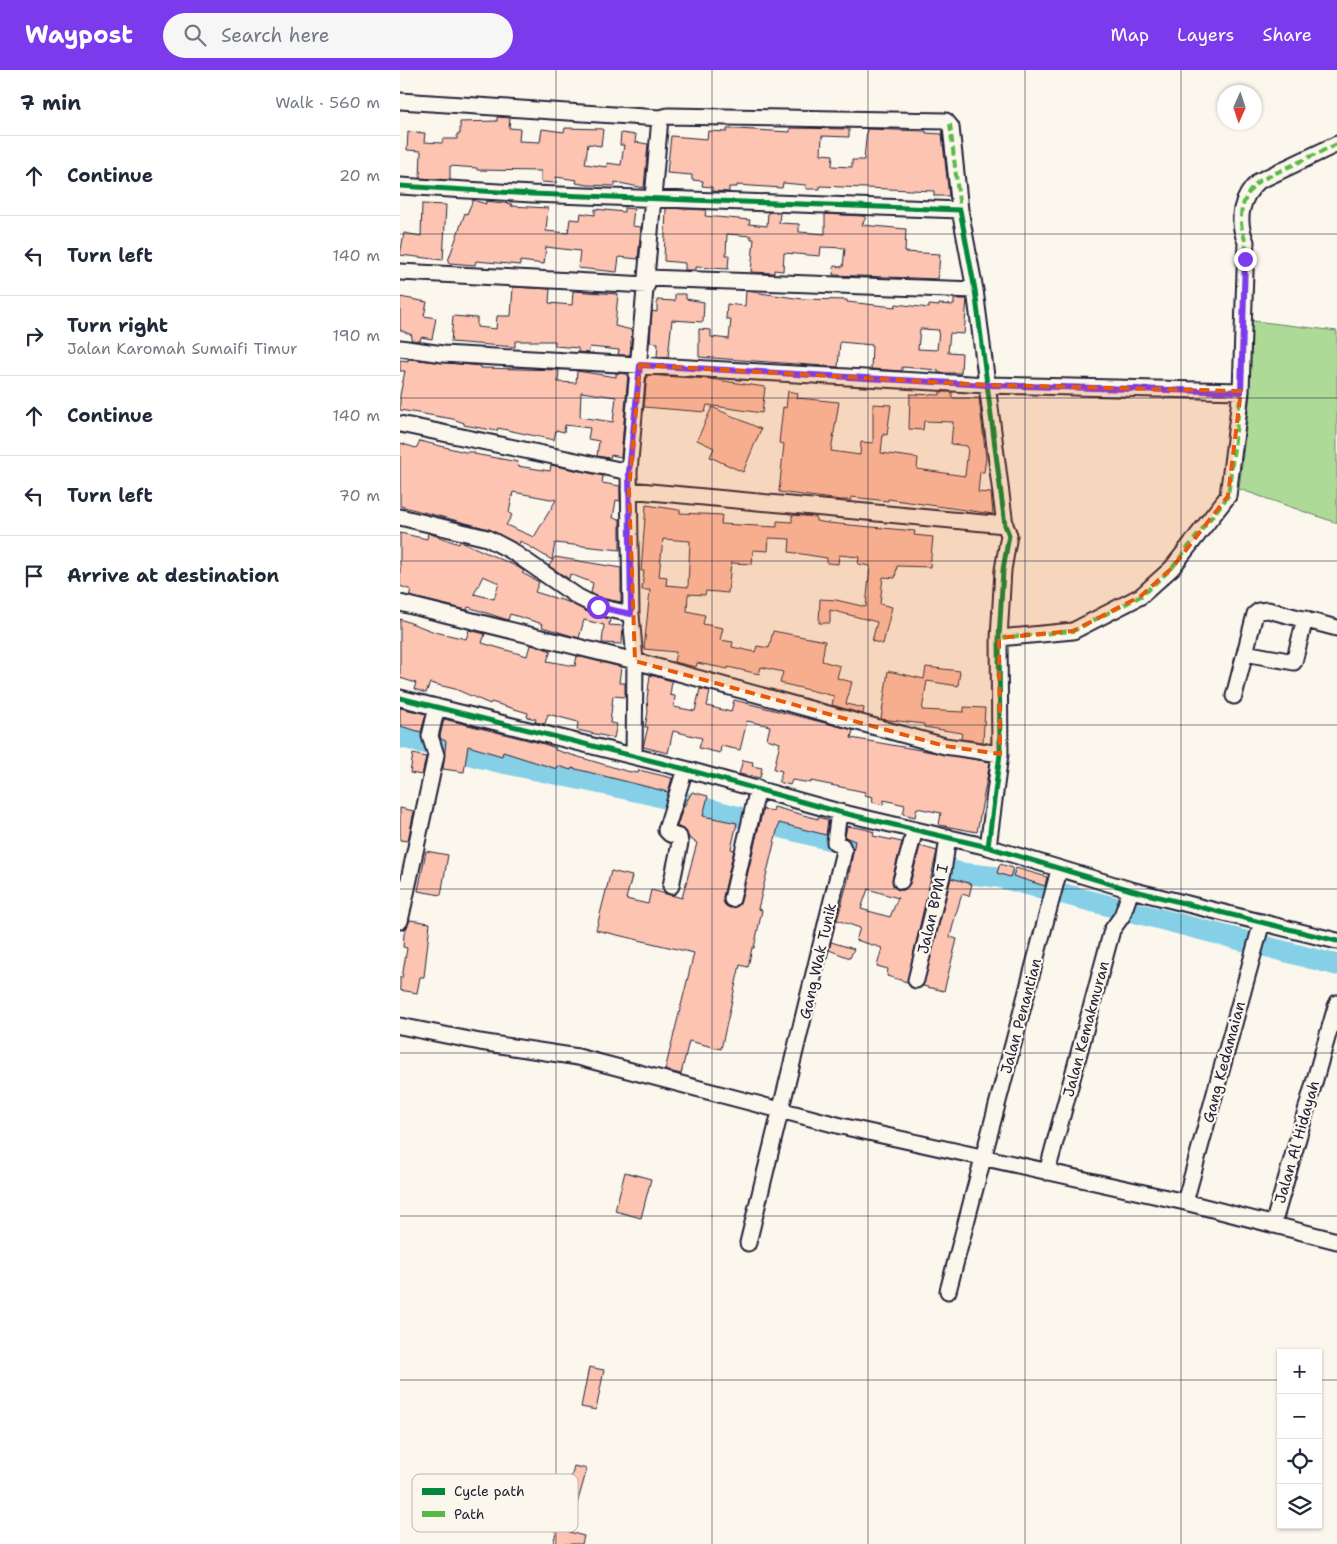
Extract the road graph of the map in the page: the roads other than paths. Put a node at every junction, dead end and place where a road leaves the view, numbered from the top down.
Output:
1 (400, 101) edge
2 (660, 118) junction
3 (1337, 144) edge
4 (400, 186) edge
5 (655, 198) junction
6 (960, 210) junction
7 (400, 272) edge
8 (647, 282) junction
9 (975, 290) junction
10 (400, 348) edge
11 (640, 365) junction
12 (987, 385) junction
13 (1241, 392) junction
14 (400, 424) edge
15 (629, 472) junction
16 (629, 490) junction
17 (400, 517) edge
18 (1005, 525) junction
19 (400, 603) edge
20 (631, 614) junction
21 (1305, 619) junction
22 (1337, 628) edge
23 (999, 638) junction
24 (1245, 653) junction
25 (635, 661) junction
26 (1234, 696) dead end
27 (400, 698) edge
28 (437, 707) junction
29 (1000, 754) junction
30 (634, 756) junction
31 (685, 769) junction
32 (758, 788) junction
33 (839, 812) junction
34 (915, 830) junction
35 (948, 837) junction
36 (988, 847) junction
37 (1059, 870) junction
38 (901, 881) dead end
39 (671, 886) dead end
40 (1131, 890) junction
41 (732, 900) dead end
42 (400, 921) edge
43 (1262, 922) junction
44 (1337, 941) edge
45 (916, 980) dead end
46 (1337, 1003) edge
47 (400, 1026) edge
48 (781, 1114) junction
49 (981, 1162) junction
50 (1047, 1172) junction
51 (1186, 1202) junction
52 (1273, 1224) junction
53 (1337, 1241) edge
54 (748, 1242) dead end
55 (948, 1291) dead end

1 - 2 street
2 - 5 street
2 - 6 street
3 - 13 street
4 - 5 street
5 - 6 street
5 - 8 street
6 - 9 street
7 - 8 street
8 - 9 street
8 - 11 street
9 - 12 street
10 - 11 street
11 - 12 street
11 - 15 street
12 - 13 street
12 - 18 street
13 - 23 street
14 - 15 street
15 - 16 street
16 - 18 street
16 - 20 street
17 - 20 street
18 - 23 street
19 - 25 street
20 - 25 street
21 - 22 street
21 - 24 street
21 - 24 street
23 - 29 street
24 - 26 street
25 - 29 street
25 - 30 street
27 - 28 street
28 - 30 street
28 - 42 street
29 - 36 street
30 - 31 street
31 - 32 street
31 - 39 street
32 - 33 street
32 - 41 street
33 - 34 street
33 - 48 street, Gang Wak Tunik
34 - 35 street
34 - 38 street
35 - 36 street
35 - 45 street, Jalan BPM I
36 - 37 street
37 - 40 street
37 - 49 street, Jalan Penantian
40 - 43 street
40 - 50 street, Jalan Kemakmuran
43 - 44 street
43 - 51 street, Gang Kedamaian
46 - 52 street, Jalan Al Hidayah
47 - 48 street
48 - 49 street
48 - 54 street
49 - 50 street
49 - 55 street, Jalan Penantian
50 - 51 street
51 - 52 street
52 - 53 street

